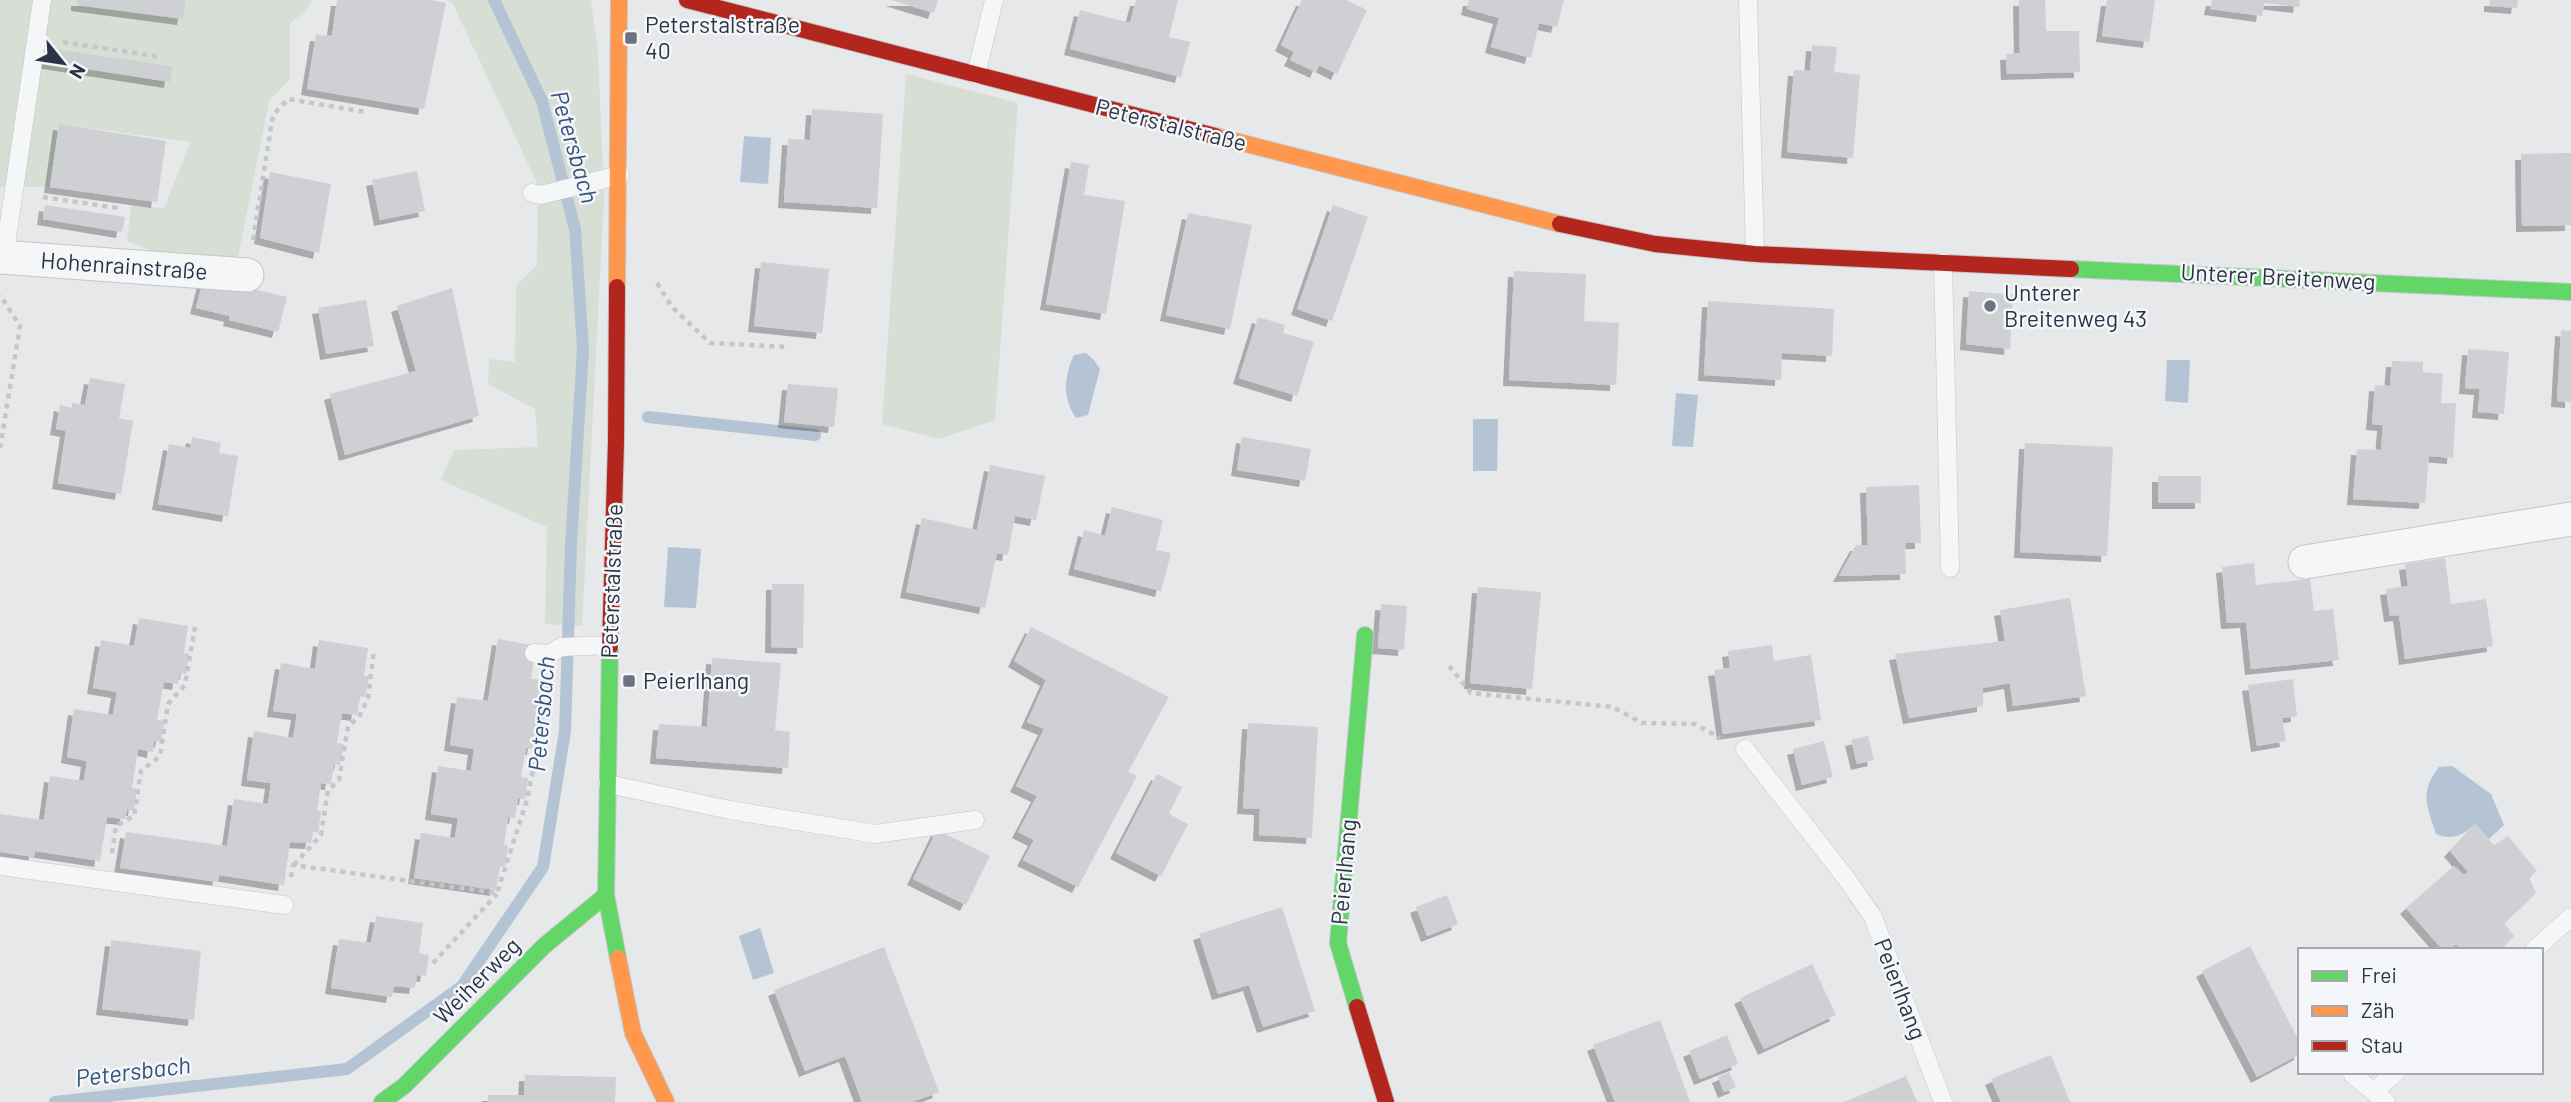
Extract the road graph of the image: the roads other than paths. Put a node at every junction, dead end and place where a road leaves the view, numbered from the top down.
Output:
1 (41, 0) edge
2 (620, 0) edge
3 (687, 0) edge
4 (994, 0) edge
5 (1748, 0) edge
6 (976, 75) junction
7 (620, 175) junction
8 (532, 193) dead end
9 (1655, 244) joint
10 (1755, 254) junction
11 (2, 257) edge
12 (1943, 262) junction
13 (247, 275) road end
14 (2571, 292) edge
15 (2571, 519) edge
16 (2305, 562) dead end
17 (1950, 568) dead end
18 (1366, 635) dead end
19 (611, 645) junction
20 (548, 651) road end
21 (1745, 749) road end
22 (608, 784) junction
23 (975, 820) dead end
24 (0, 866) edge
25 (606, 895) junction
26 (284, 905) road end
27 (2571, 917) edge
28 (2536, 948) edge
29 (2395, 1074) edge
30 (2353, 1075) dead end
31 (2380, 1097) edge
32 (382, 1102) edge
33 (666, 1102) edge
34 (1386, 1102) edge
35 (1943, 1102) edge

1 - 11 lane
2 - 7 street, Peterstalstraße
3 - 6 street, Peterstalstraße
4 - 6 lane
5 - 10 lane
6 - 9 street, Peterstalstraße
7 - 8 lane
7 - 19 street, Peterstalstraße
9 - 10 street, Unterer Breitenweg
10 - 12 street, Unterer Breitenweg
11 - 13 street, Hohenrainstraße
12 - 14 street, Unterer Breitenweg
12 - 17 lane
15 - 16 street
18 - 34 street, Peierlhang
19 - 20 lane
19 - 22 street, Peterstalstraße
21 - 35 lane, Peierlhang
22 - 23 lane
22 - 25 street, Peterstalstraße
24 - 26 lane
25 - 32 street, Weiherweg
25 - 33 street, Peterstalstraße
27 - 28 lane
29 - 31 lane
30 - 31 lane

